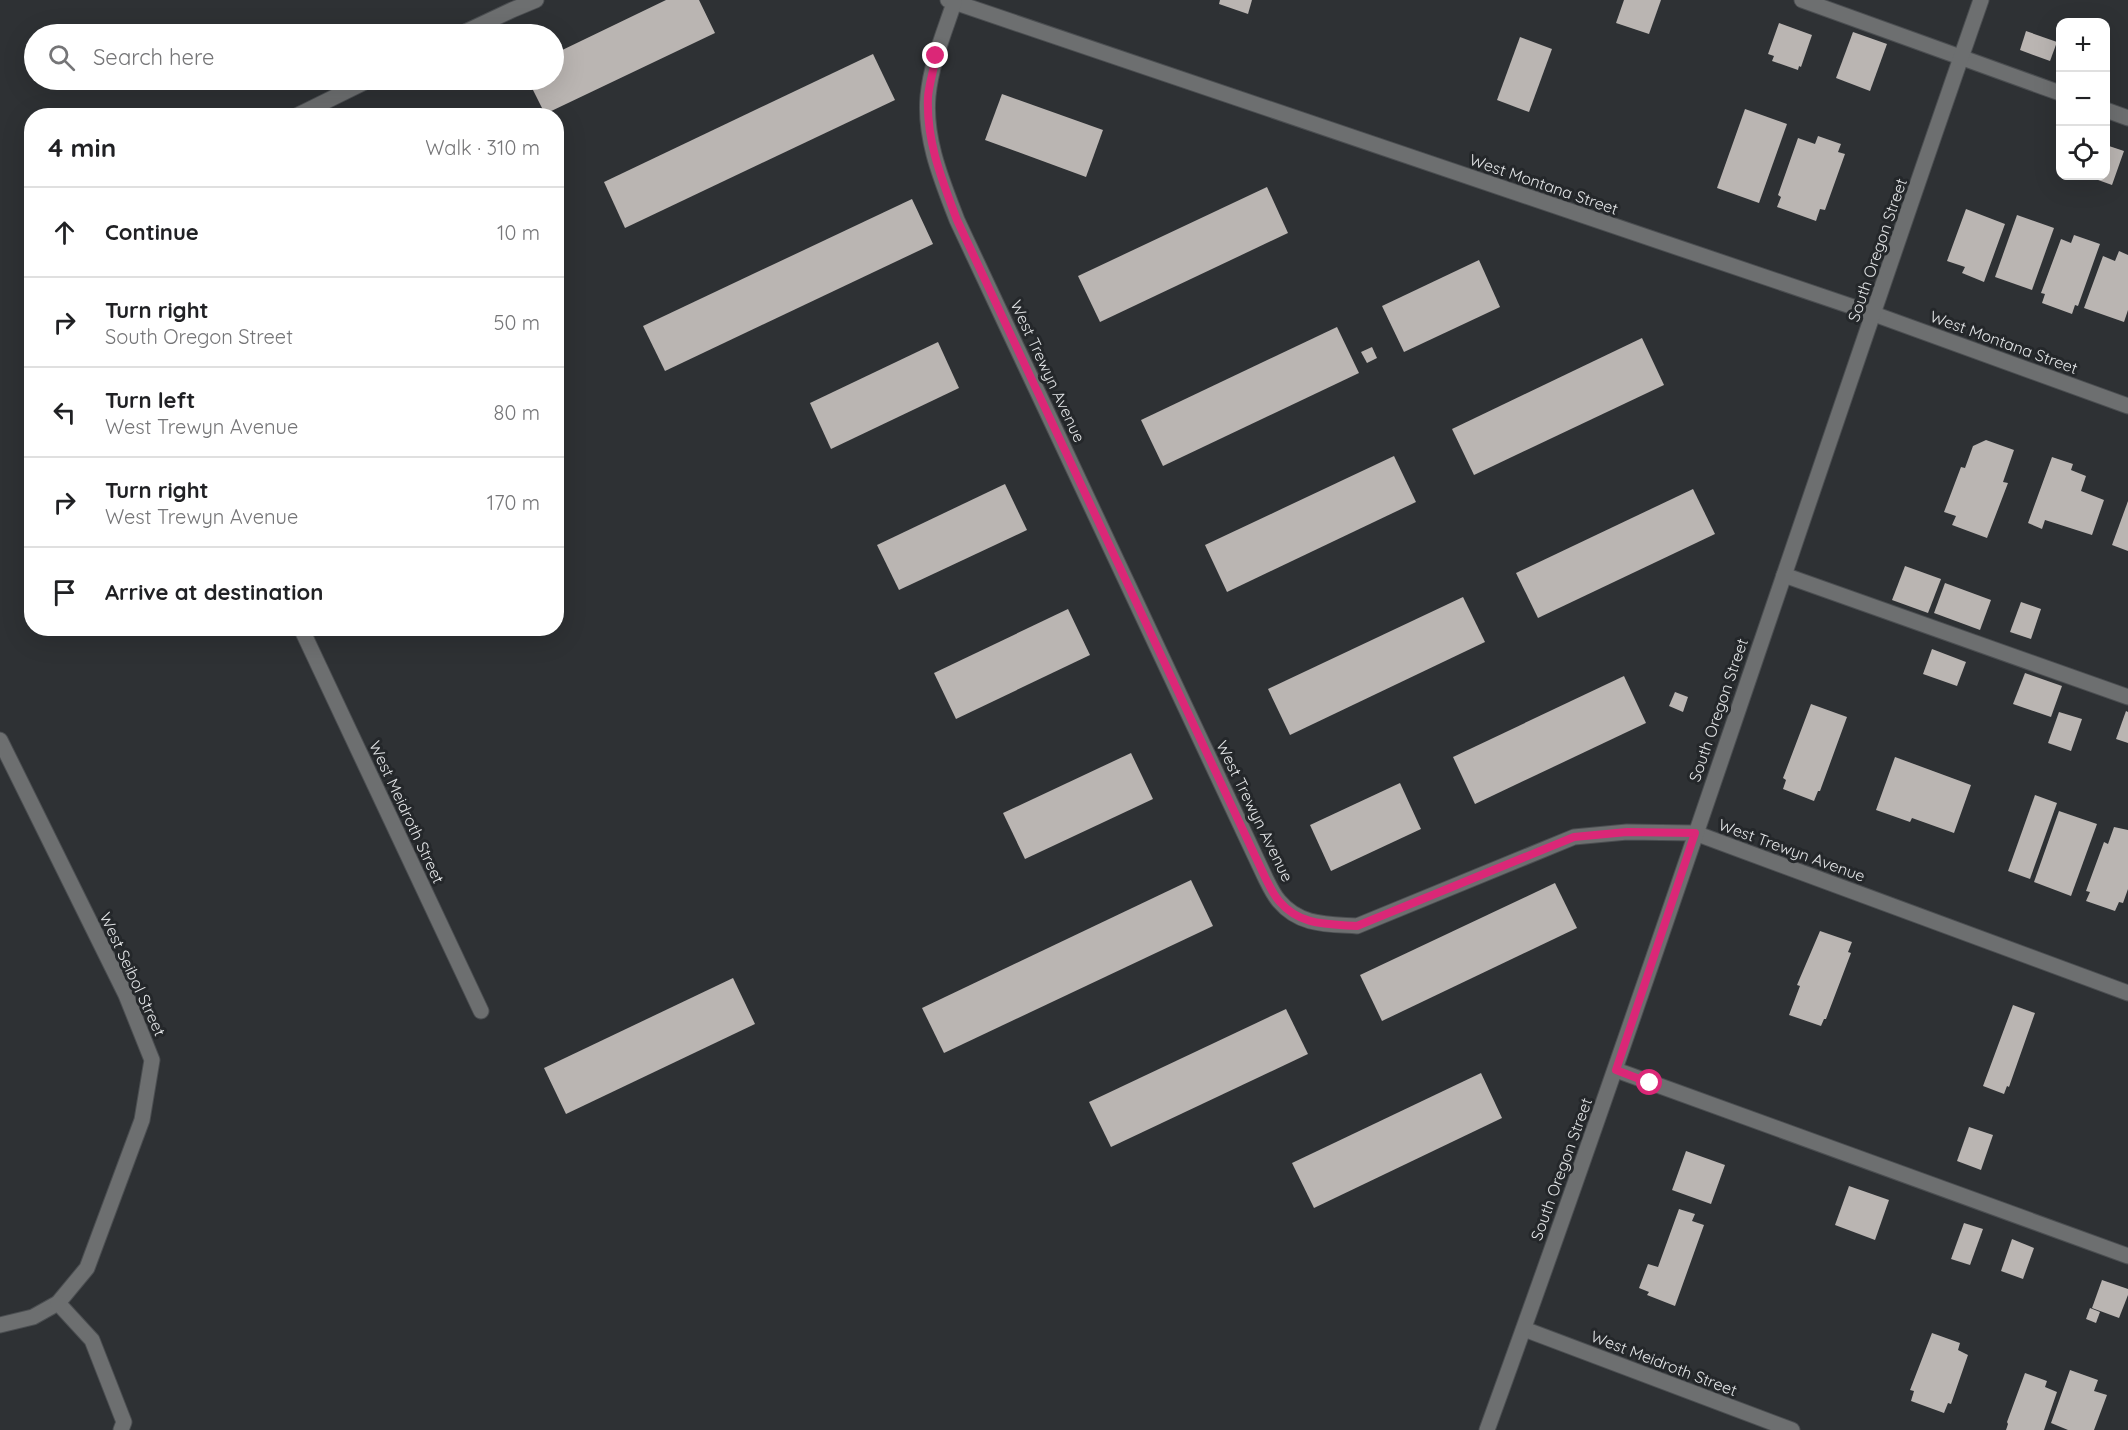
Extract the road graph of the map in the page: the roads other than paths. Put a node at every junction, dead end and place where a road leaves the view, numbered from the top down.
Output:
1 (536, 0) edge
2 (1802, 0) edge
3 (1981, 0) edge
4 (951, 1) edge
5 (482, 24) edge
6 (1961, 57) junction
7 (349, 90) edge
8 (2056, 91) edge
9 (312, 108) edge
10 (2110, 111) edge
11 (2128, 118) edge
12 (1874, 314) junction
13 (2128, 406) edge
14 (1784, 575) junction
15 (305, 636) edge
16 (2128, 697) edge
17 (0, 740) edge
18 (1695, 833) junction
19 (2128, 993) edge
20 (481, 1011) dead end
21 (1616, 1070) junction
22 (2128, 1256) edge
23 (58, 1303) junction
24 (0, 1325) edge
25 (1524, 1329) junction
26 (121, 1430) edge
27 (1487, 1430) edge
28 (1792, 1430) edge

1 - 5 street
2 - 6 street
3 - 6 street, South Oregon Street
4 - 12 street, West Montana Street
4 - 18 street, West Trewyn Avenue
6 - 8 street
6 - 12 street, South Oregon Street
7 - 9 street
10 - 11 street
12 - 13 street, West Montana Street
12 - 14 street, South Oregon Street
14 - 16 street
14 - 18 street, South Oregon Street
15 - 20 street, West Meidroth Street
17 - 23 street, West Seibol Street
18 - 19 street, West Trewyn Avenue
18 - 21 street, South Oregon Street
21 - 22 street
21 - 25 street, South Oregon Street
23 - 24 street, West Seibol Street
23 - 26 street
25 - 27 street, South Oregon Street
25 - 28 street, West Meidroth Street

